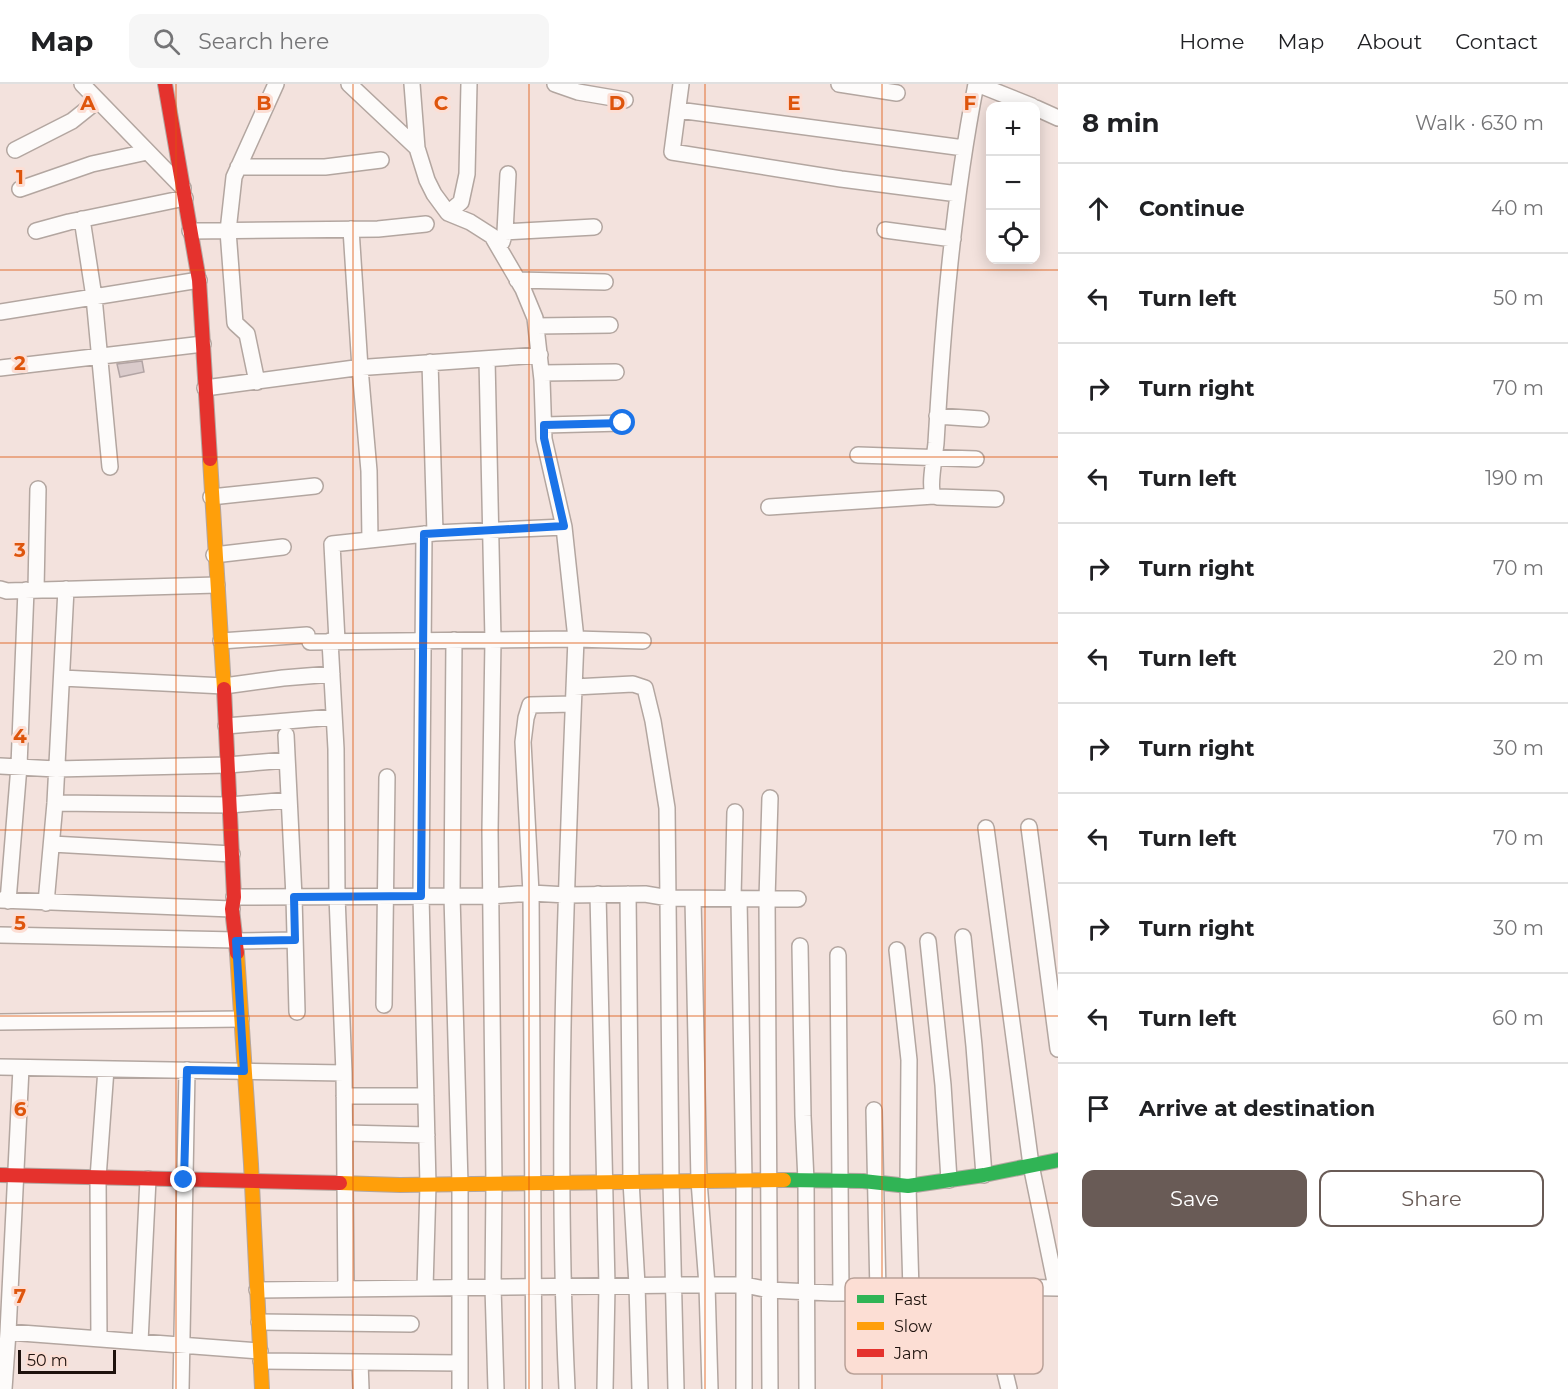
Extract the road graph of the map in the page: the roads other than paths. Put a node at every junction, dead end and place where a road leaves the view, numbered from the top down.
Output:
1 (82, 84) edge
2 (165, 84) edge
3 (276, 84) edge
4 (349, 84) edge
5 (412, 84) edge
6 (469, 84) edge
7 (555, 84) edge
8 (681, 84) edge
9 (839, 84) edge
10 (977, 84) edge
11 (897, 93) dead end
12 (625, 100) dead end
13 (97, 101) junction
14 (1022, 102) edge
15 (678, 110) junction
16 (1040, 110) edge
17 (1058, 118) edge
18 (417, 148) junction
19 (964, 148) junction
20 (15, 150) dead end
21 (147, 152) junction
22 (381, 160) dead end
23 (238, 167) junction
24 (508, 174) dead end
25 (20, 189) dead end
26 (184, 193) junction
27 (958, 194) junction
28 (448, 213) junction
29 (82, 219) junction
30 (426, 224) dead end
31 (594, 227) dead end
32 (351, 229) junction
33 (885, 230) dead end
34 (36, 231) dead end
35 (190, 231) junction
36 (228, 231) junction
37 (505, 232) junction
38 (953, 239) junction
39 (499, 249) junction
40 (199, 280) junction
41 (517, 280) junction
42 (605, 282) dead end
43 (94, 297) junction
44 (0, 312) edge
45 (610, 325) dead end
46 (536, 326) junction
47 (203, 344) junction
48 (540, 355) junction
49 (100, 356) junction
50 (487, 359) junction
51 (430, 362) junction
52 (0, 368) edge
53 (360, 368) junction
54 (616, 372) dead end
55 (542, 373) junction
56 (258, 382) junction
57 (205, 388) junction
58 (937, 416) junction
59 (981, 419) dead end
60 (623, 423) dead end
61 (544, 425) junction
62 (858, 455) dead end
63 (935, 458) junction
64 (976, 459) dead end
65 (110, 467) dead end
66 (315, 486) dead end
67 (38, 489) dead end
68 (934, 496) junction
69 (211, 497) junction
70 (996, 499) dead end
71 (769, 507) dead end
72 (564, 526) junction
73 (490, 529) junction
74 (430, 533) junction
75 (370, 540) junction
76 (283, 547) dead end
77 (214, 555) junction
78 (217, 585) junction
79 (66, 589) junction
80 (0, 590) edge
81 (31, 590) junction
82 (493, 639) junction
83 (576, 639) junction
84 (423, 640) junction
85 (454, 640) junction
86 (221, 641) junction
87 (334, 641) junction
88 (643, 641) dead end
89 (332, 674) junction
90 (62, 678) junction
91 (224, 686) junction
92 (574, 687) junction
93 (573, 704) junction
94 (334, 717) junction
95 (226, 726) junction
96 (286, 735) dead end
97 (287, 760) junction
98 (228, 765) junction
99 (0, 766) edge
100 (19, 766) junction
101 (56, 769) junction
102 (387, 777) dead end
103 (770, 798) dead end
104 (289, 800) junction
105 (55, 803) junction
106 (230, 805) junction
107 (735, 812) dead end
108 (1029, 827) dead end
109 (986, 828) dead end
110 (52, 844) junction
111 (232, 854) junction
112 (531, 893) junction
113 (598, 894) junction
114 (628, 894) junction
115 (567, 895) junction
116 (337, 896) junction
117 (385, 896) junction
118 (421, 896) junction
119 (452, 896) junction
120 (491, 896) junction
121 (294, 897) junction
122 (669, 898) junction
123 (693, 898) junction
124 (736, 899) junction
125 (767, 899) junction
126 (798, 899) dead end
127 (4, 901) edge
128 (46, 903) junction
129 (233, 903) junction
130 (0, 935) edge
131 (963, 937) dead end
132 (236, 940) junction
133 (295, 940) junction
134 (928, 941) dead end
135 (800, 946) dead end
136 (897, 950) dead end
137 (838, 954) dead end
138 (384, 1005) dead end
139 (297, 1012) dead end
140 (241, 1019) junction
141 (0, 1022) edge
142 (1058, 1049) edge
143 (0, 1067) edge
144 (21, 1068) junction
145 (106, 1069) junction
146 (187, 1070) junction
147 (244, 1071) junction
148 (344, 1073) junction
149 (344, 1096) junction
150 (426, 1096) junction
151 (873, 1110) dead end
152 (345, 1133) junction
153 (427, 1135) junction
154 (1058, 1160) edge
155 (1031, 1166) junction
156 (8, 1175) edge
157 (984, 1175) junction
158 (98, 1178) junction
159 (148, 1179) junction
160 (184, 1180) junction
161 (671, 1180) junction
162 (744, 1180) junction
163 (768, 1180) junction
164 (839, 1180) junction
165 (949, 1180) junction
166 (631, 1181) junction
167 (699, 1181) junction
168 (806, 1181) junction
169 (252, 1182) junction
170 (604, 1182) junction
171 (560, 1183) junction
172 (345, 1184) junction
173 (460, 1184) junction
174 (494, 1184) junction
175 (533, 1184) junction
176 (876, 1184) junction
177 (428, 1185) junction
178 (908, 1186) junction
179 (878, 1278) edge
180 (911, 1278) edge
181 (533, 1285) junction
182 (637, 1285) junction
183 (673, 1285) junction
184 (707, 1285) junction
185 (745, 1285) junction
186 (562, 1286) junction
187 (607, 1286) junction
188 (458, 1287) junction
189 (493, 1287) junction
190 (1057, 1287) edge
191 (346, 1288) junction
192 (425, 1288) junction
193 (257, 1290) junction
194 (769, 1290) junction
195 (806, 1293) junction
196 (841, 1293) junction
197 (845, 1293) edge
198 (259, 1322) junction
199 (411, 1324) dead end
200 (8, 1332) junction
201 (99, 1339) junction
202 (140, 1342) junction
203 (183, 1345) junction
204 (260, 1356) junction
205 (360, 1362) junction
206 (460, 1363) junction
207 (1005, 1374) edge
208 (4, 1389) edge
209 (181, 1389) edge
210 (262, 1389) edge
211 (361, 1389) edge
212 (460, 1389) edge
213 (496, 1389) edge
214 (534, 1389) edge
215 (567, 1389) edge
216 (605, 1389) edge
217 (640, 1389) edge
218 (676, 1389) edge
219 (710, 1389) edge
220 (744, 1389) edge
221 (770, 1389) edge
222 (807, 1389) edge
223 (1009, 1389) edge

1 - 13 street
2 - 26 street
3 - 23 street
4 - 18 street
5 - 18 street
6 - 28 street
7 - 12 street
8 - 15 street
9 - 11 street
10 - 14 street
10 - 19 street
13 - 20 street
13 - 21 street
15 - 19 street
15 - 27 street
16 - 17 street
18 - 28 street
19 - 27 street
21 - 25 street
21 - 26 street
22 - 23 street
23 - 36 street
24 - 37 street
26 - 29 street
26 - 35 street
27 - 38 street
28 - 39 street
29 - 34 street
29 - 43 street
30 - 32 street
31 - 37 street
32 - 36 street
32 - 53 street
33 - 38 street
35 - 36 street
35 - 40 street
36 - 56 street
37 - 39 street
38 - 58 street
39 - 41 street
40 - 43 street
40 - 47 street
41 - 42 street
41 - 46 street
43 - 44 street
43 - 49 street
45 - 46 street
46 - 48 street
47 - 49 street
47 - 57 street
48 - 50 street
48 - 55 street
49 - 52 street
49 - 65 street
50 - 51 street
50 - 73 street
51 - 53 street
51 - 74 street
53 - 56 street
53 - 75 street
54 - 55 street
55 - 61 street
56 - 57 street
57 - 69 street
58 - 59 street
58 - 63 street
60 - 61 street
61 - 72 street
62 - 63 street
63 - 64 street
63 - 68 street
66 - 69 street
67 - 81 street
68 - 70 street
68 - 71 street
69 - 77 street
72 - 73 street
72 - 83 street
73 - 74 street
73 - 82 street
74 - 75 street
74 - 84 street
75 - 87 street
76 - 77 street
77 - 78 street
78 - 79 street
78 - 86 street
79 - 81 street
79 - 90 street
80 - 81 street
81 - 100 street
82 - 83 street
82 - 85 street
82 - 120 street
83 - 88 street
83 - 92 street
84 - 85 street
84 - 87 street
84 - 118 street
85 - 119 street
86 - 87 street
86 - 91 street
87 - 89 street
89 - 91 street
89 - 94 street
90 - 91 street
90 - 101 street
91 - 95 street
92 - 93 street
92 - 122 street
93 - 112 street
93 - 115 street
94 - 95 street
94 - 116 street
95 - 98 street
96 - 97 street
97 - 98 street
97 - 104 street
98 - 101 street
98 - 106 street
99 - 100 street
100 - 101 street
100 - 127 street
101 - 105 street
102 - 117 street
103 - 125 street
104 - 106 street
104 - 121 street
105 - 106 street
105 - 110 street
106 - 111 street
107 - 124 street
108 - 142 street
109 - 155 street
110 - 111 street
110 - 128 street
111 - 129 street
112 - 115 street
112 - 120 street
112 - 175 street
113 - 114 street
113 - 115 street
113 - 170 street
114 - 122 street
114 - 166 street
115 - 171 street
116 - 117 street
116 - 121 street
116 - 148 street
117 - 118 street
117 - 138 street
118 - 119 street
118 - 150 street
119 - 120 street
119 - 173 street
120 - 174 street
121 - 129 street
121 - 133 street
122 - 123 street
122 - 161 street
123 - 124 street
123 - 167 street
124 - 125 street
124 - 162 street
125 - 126 street
125 - 163 street
127 - 128 street
128 - 129 street
129 - 132 street
130 - 132 street
131 - 157 street
132 - 133 street
132 - 140 street
133 - 139 street
134 - 165 street
135 - 168 street
136 - 178 street
137 - 164 street
140 - 141 street
140 - 147 street
143 - 144 street
144 - 145 street
144 - 156 street
145 - 146 street
145 - 158 street
146 - 147 street
146 - 160 street
147 - 148 street
147 - 169 street
148 - 149 street
149 - 150 street
149 - 152 street
150 - 153 street
151 - 176 street
152 - 153 street
152 - 172 street
153 - 177 street
154 - 155 street
155 - 157 street
155 - 190 street
156 - 158 street
156 - 200 street
157 - 165 street
158 - 159 street
158 - 201 street
159 - 160 street
159 - 202 street
160 - 169 street
160 - 203 street
161 - 166 street
161 - 167 street
161 - 183 street
162 - 163 street
162 - 167 street
162 - 185 street
163 - 168 street
163 - 194 street
164 - 168 street
164 - 176 street
164 - 196 street
165 - 178 street
166 - 170 street
166 - 182 street
167 - 184 street
168 - 195 street
169 - 172 street
169 - 193 street
170 - 171 street
170 - 187 street
171 - 175 street
171 - 186 street
172 - 177 street
172 - 191 street
173 - 174 street
173 - 177 street
173 - 188 street
174 - 175 street
174 - 189 street
175 - 181 street
176 - 178 street
176 - 179 street
177 - 192 street
178 - 180 street
181 - 186 street
181 - 189 street
181 - 214 street
182 - 183 street
182 - 187 street
182 - 217 street
183 - 184 street
183 - 218 street
184 - 185 street
184 - 219 street
185 - 194 street
185 - 220 street
186 - 187 street
186 - 215 street
187 - 216 street
188 - 189 street
188 - 192 street
188 - 206 street
189 - 213 street
191 - 192 street
191 - 193 street
193 - 198 street
194 - 195 street
194 - 221 street
195 - 196 street
195 - 222 street
196 - 197 street
198 - 199 street
198 - 204 street
200 - 201 street
200 - 208 street
201 - 202 street
202 - 203 street
203 - 204 street
203 - 209 street
204 - 205 street
204 - 210 street
205 - 206 street
205 - 211 street
206 - 212 street
207 - 223 street

